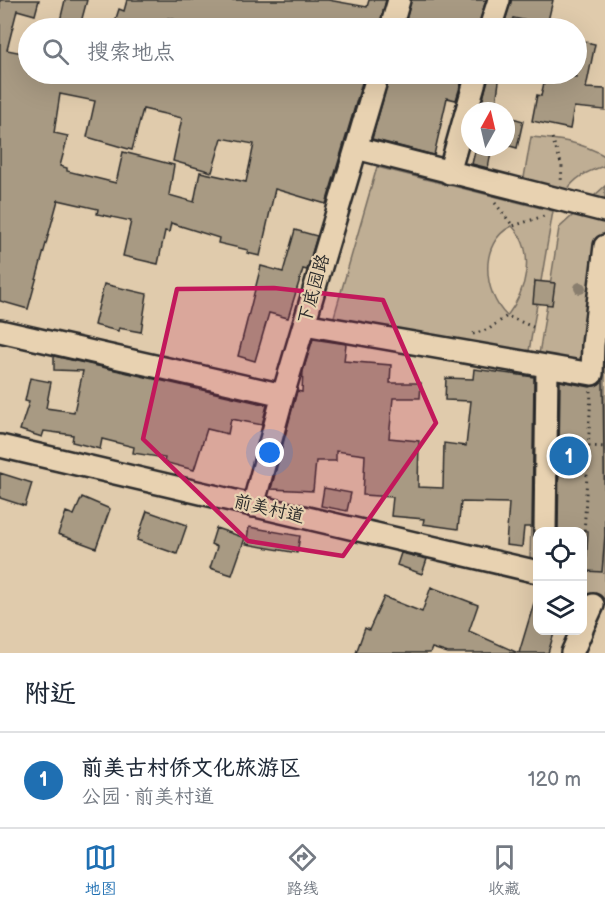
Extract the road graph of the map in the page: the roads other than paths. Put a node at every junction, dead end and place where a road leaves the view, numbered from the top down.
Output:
1 (399, 0) edge
2 (499, 0) edge
3 (394, 18) edge
4 (493, 18) edge
5 (375, 84) edge
6 (474, 84) edge
7 (356, 148) junction
8 (448, 173) junction
9 (605, 211) edge
10 (605, 246) edge
11 (304, 324) junction
12 (0, 331) edge
13 (547, 367) junction
14 (283, 395) junction
15 (0, 446) edge
16 (253, 506) junction
17 (545, 527) edge
18 (533, 571) edge
19 (593, 603) edge
20 (587, 618) edge
21 (580, 635) edge
22 (572, 653) edge

1 - 3 street
2 - 4 street
5 - 7 street, 下底园路
6 - 8 street
7 - 8 street
7 - 11 street, 下底园路
8 - 9 street
10 - 13 street
11 - 13 street
11 - 14 street, 下底园路
12 - 14 street
13 - 17 street
14 - 16 street, 下底园路
15 - 16 street, 前美村道
16 - 18 street, 前美村道
19 - 20 street
21 - 22 street

